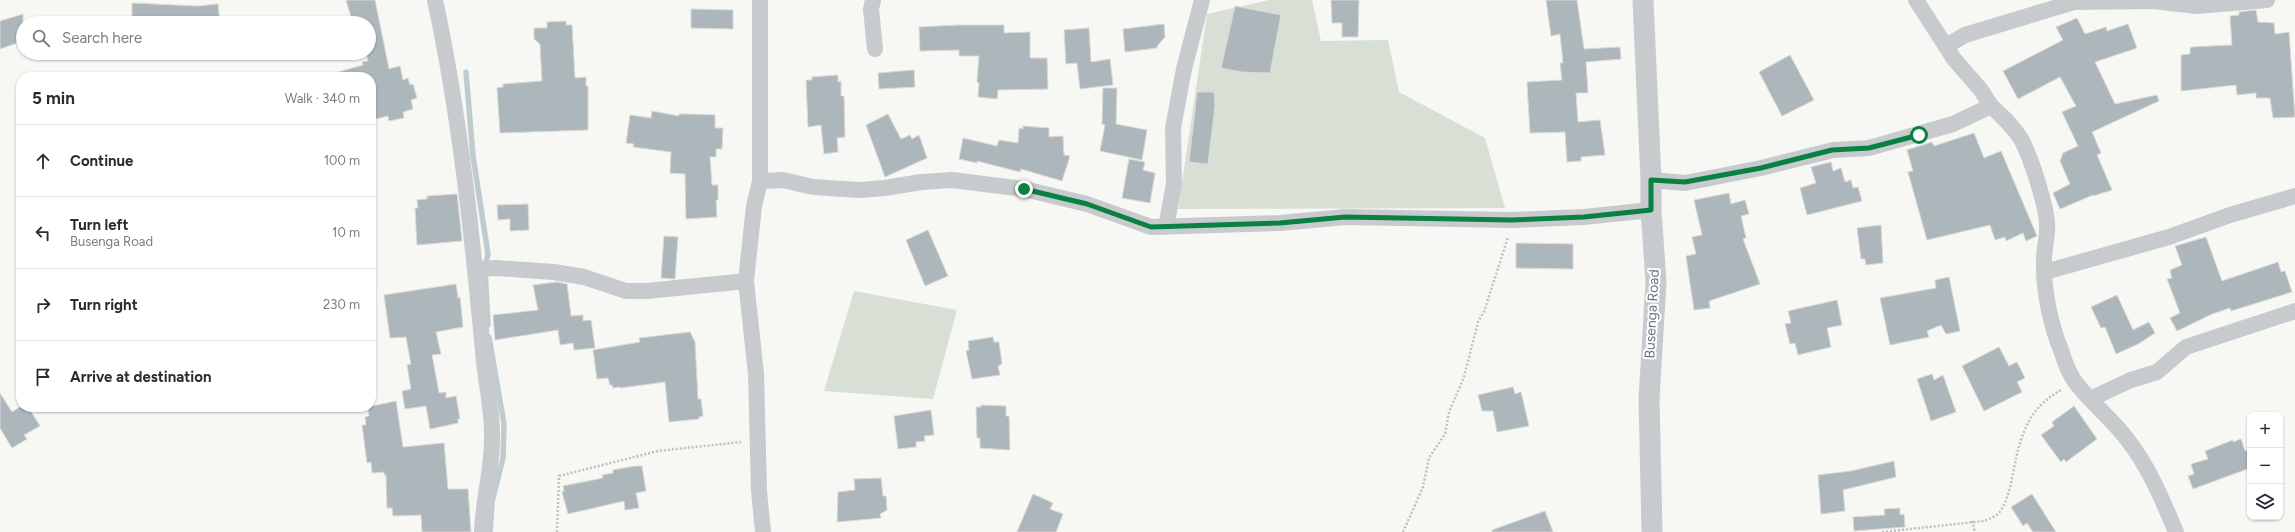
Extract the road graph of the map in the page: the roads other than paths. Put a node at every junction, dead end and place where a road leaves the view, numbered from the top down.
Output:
1 (435, 0) edge
2 (760, 0) edge
3 (873, 0) edge
4 (1202, 0) edge
5 (1643, 0) edge
6 (1916, 0) edge
7 (2267, 0) edge
8 (1946, 46) junction
9 (875, 49) dead end
10 (1991, 106) junction
11 (1651, 180) junction
12 (760, 181) junction
13 (2295, 196) edge
14 (1651, 210) junction
15 (1166, 227) junction
16 (475, 269) junction
17 (2045, 272) junction
18 (746, 282) junction
19 (2295, 311) edge
20 (2090, 399) junction
21 (482, 532) edge
22 (763, 532) edge
23 (1652, 532) edge
24 (2176, 532) edge

1 - 16 street
2 - 12 street
3 - 9 street
4 - 15 street
5 - 11 street, Busenga Road
6 - 8 street
7 - 8 street
8 - 10 street
10 - 11 street
10 - 17 street
11 - 14 street, Busenga Road
12 - 15 street
12 - 18 street
13 - 17 street
14 - 15 street
14 - 23 street, Busenga Road
16 - 18 street
16 - 21 street
17 - 20 street
18 - 22 street
19 - 20 street
20 - 24 street

